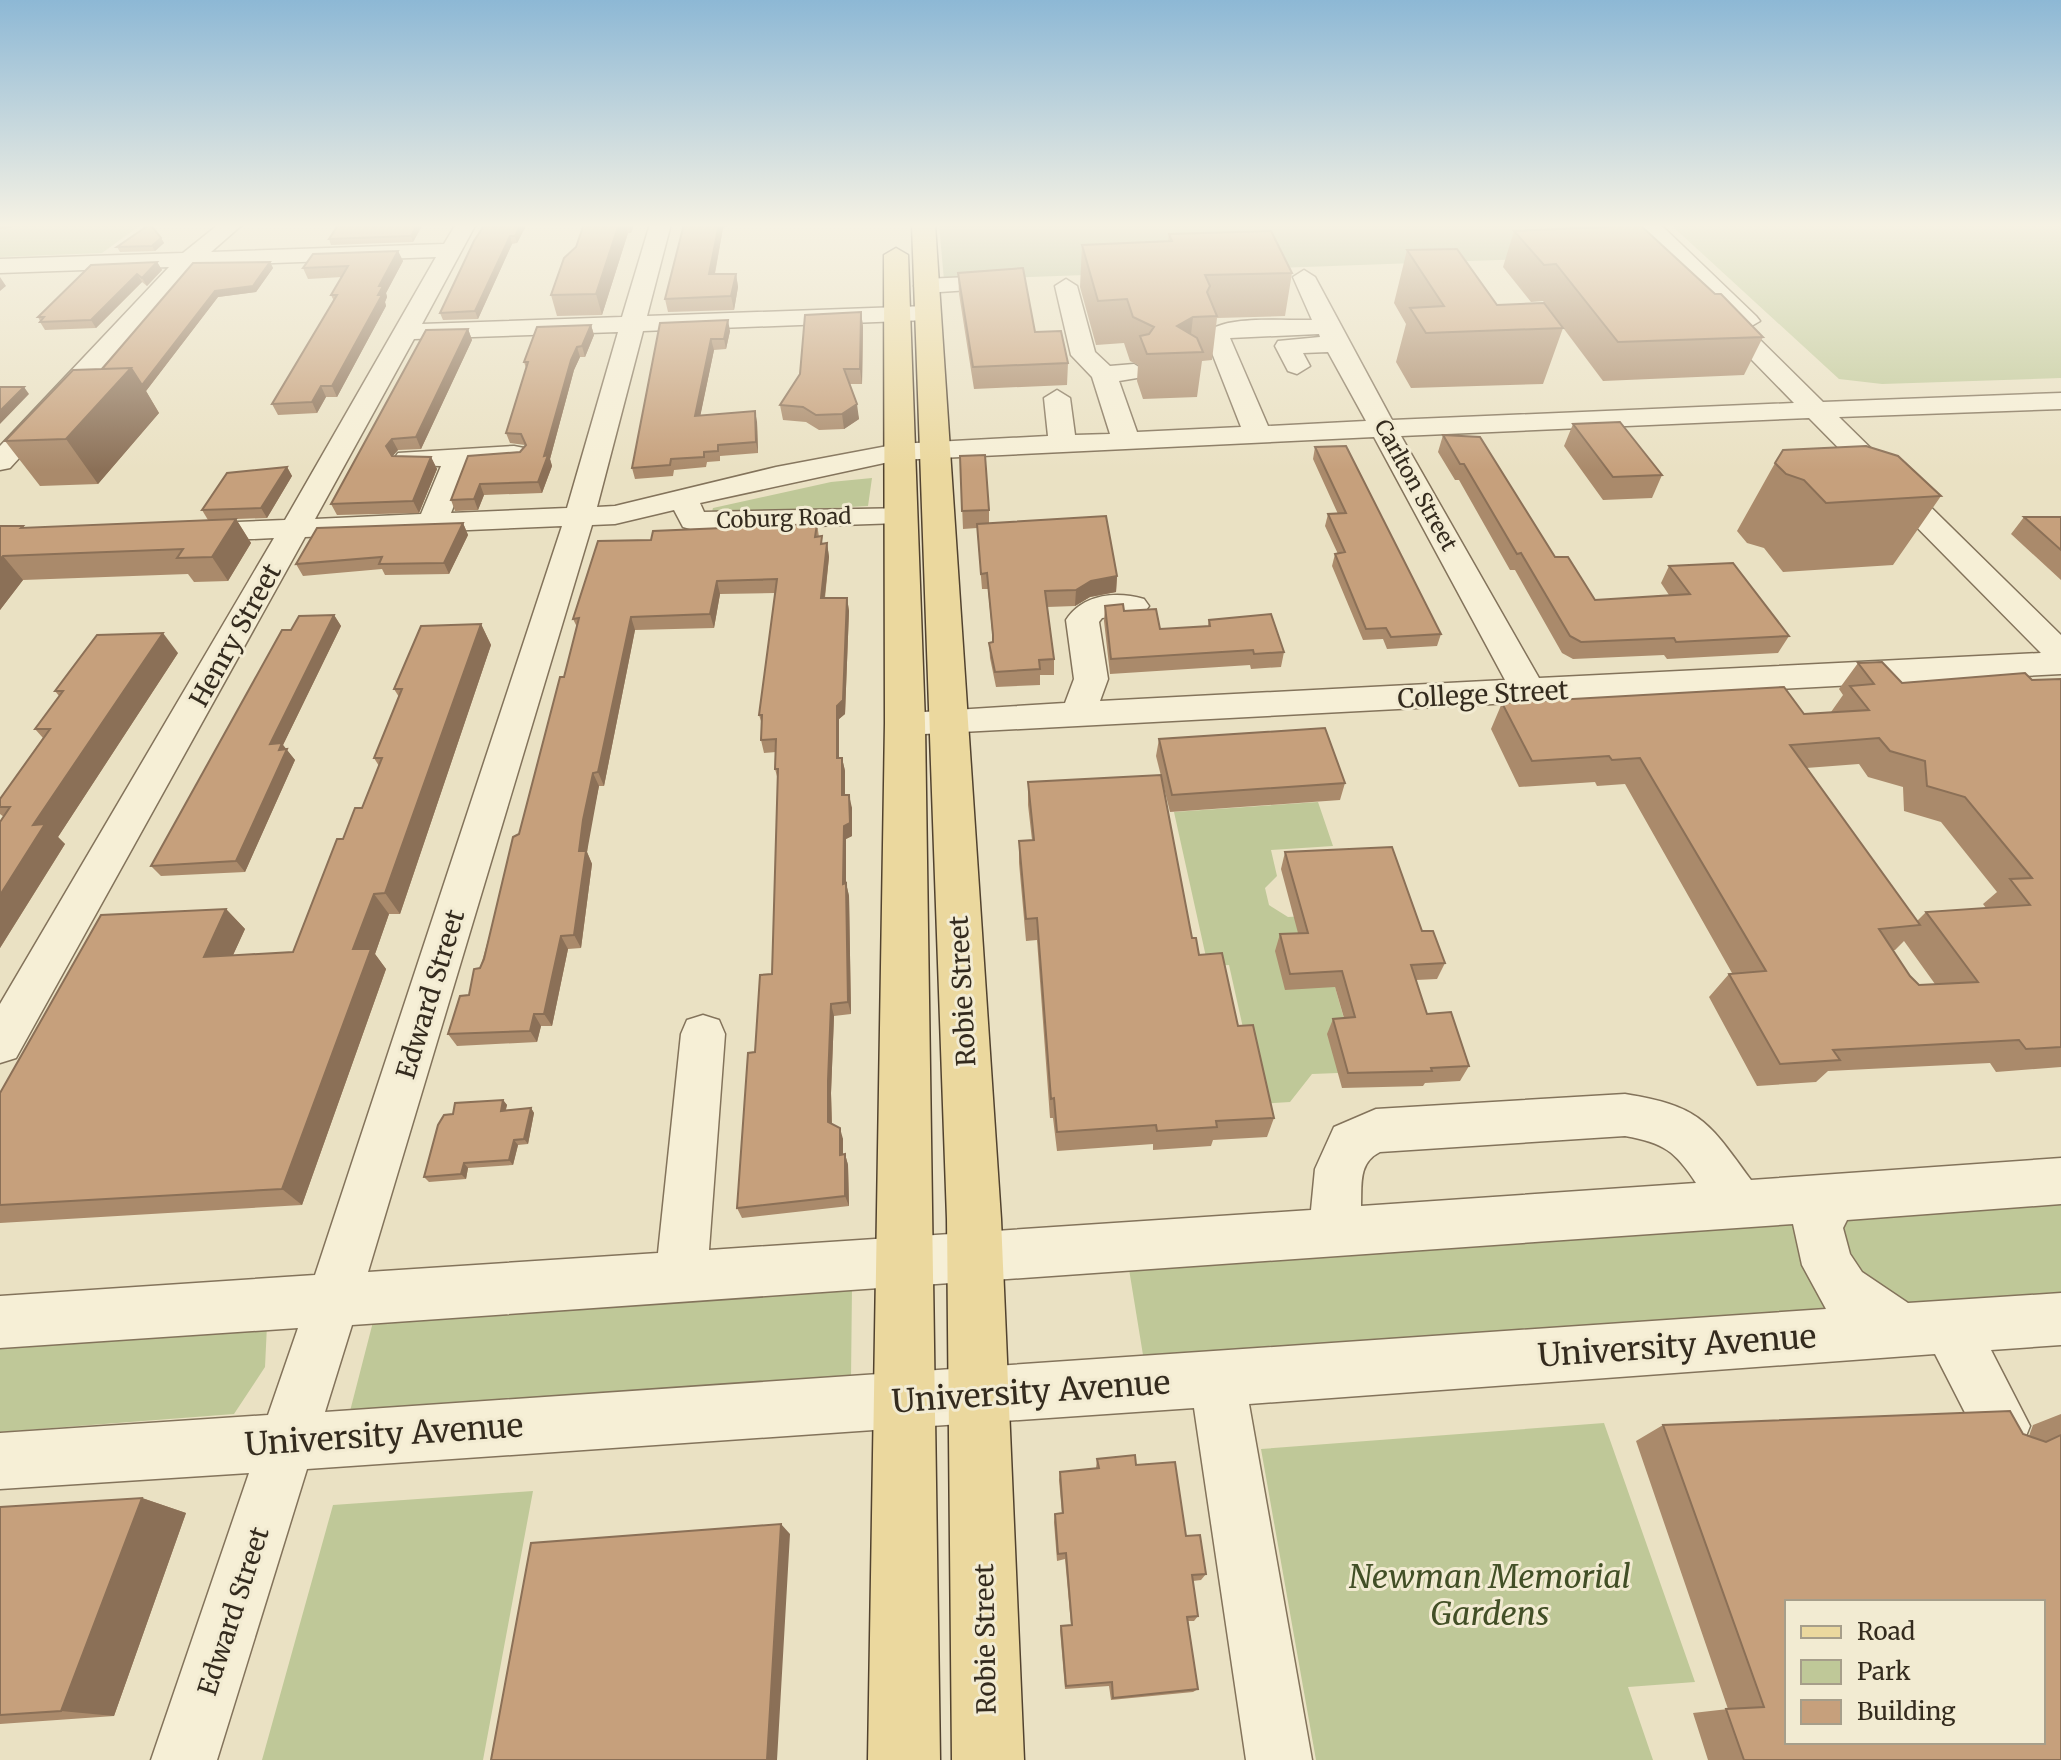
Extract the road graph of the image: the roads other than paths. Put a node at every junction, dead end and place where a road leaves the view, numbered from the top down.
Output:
1 (145, 306) edge
2 (419, 306) edge
3 (635, 306) edge
4 (896, 306) edge
5 (913, 306) edge
6 (926, 306) edge
7 (1071, 306) edge
8 (1319, 306) edge
9 (1717, 306) edge
10 (1727, 306) edge
11 (896, 314) junction
12 (629, 326) junction
13 (404, 332) junction
14 (1333, 335) junction
15 (1297, 366) dead end
16 (1230, 370) junction
17 (1202, 371) edge
18 (1134, 372) edge
19 (1104, 374) junction
20 (1057, 398) dead end
21 (2061, 401) edge
22 (1828, 410) junction
23 (1385, 429) junction
24 (1258, 435) junction
25 (1126, 441) junction
26 (1063, 444) junction
27 (915, 452) junction
28 (514, 454) edge
29 (459, 457) junction
30 (408, 459) edge
31 (0, 462) edge
32 (683, 499) junction
33 (899, 514) junction
34 (579, 519) junction
35 (432, 524) junction
36 (295, 529) junction
37 (156, 534) edge
38 (1133, 606) dead end
39 (2061, 625) edge
40 (2061, 654) edge
41 (2061, 663) edge
42 (1529, 692) junction
43 (1078, 714) junction
44 (949, 721) junction
45 (905, 723) junction
46 (703, 1034) dead end
47 (0, 1044) edge
48 (2061, 1181) edge
49 (1833, 1197) junction
50 (1739, 1204) junction
51 (1334, 1233) junction
52 (975, 1257) junction
53 (906, 1262) junction
54 (681, 1278) junction
55 (333, 1301) junction
56 (2061, 1319) edge
57 (0, 1322) edge
58 (1926, 1328) junction
59 (1217, 1379) junction
60 (977, 1394) junction
61 (906, 1401) junction
62 (2002, 1426) edge
63 (288, 1440) junction
64 (0, 1461) edge
65 (184, 1760) edge
66 (904, 1760) edge
67 (988, 1760) edge
68 (1279, 1760) edge

1 - 31 street
2 - 13 street, Henry Street
3 - 12 street, Edward Street
4 - 11 main road, Robie Street
5 - 11 street
6 - 27 main road, Robie Street
7 - 19 street
8 - 14 street, Carlton Street
9 - 22 street
10 - 22 street
11 - 12 street
11 - 27 main road, Robie Street
12 - 13 street
12 - 34 street, Edward Street
13 - 36 street, Henry Street
14 - 15 street
14 - 16 street
14 - 23 street, Carlton Street
16 - 17 street
16 - 24 street
18 - 19 street
19 - 25 street
20 - 26 street
21 - 22 street
22 - 23 street
22 - 39 street
22 - 40 street
23 - 24 street
23 - 42 street, Carlton Street
24 - 25 street
25 - 26 street
26 - 27 street
27 - 32 street
27 - 33 main road, Robie Street
27 - 44 main road, Robie Street
28 - 29 street
29 - 30 street
29 - 35 street
32 - 33 street, Coburg Road
32 - 34 street
33 - 45 main road, Robie Street
34 - 35 street
34 - 55 street, Edward Street
35 - 36 street
36 - 37 street
36 - 47 street, Henry Street
38 - 43 street
41 - 42 street, College Street
42 - 43 street, College Street
43 - 44 street, College Street
44 - 45 street, College Street
44 - 52 main road, Robie Street
45 - 53 main road, Robie Street
46 - 54 street
48 - 49 street
49 - 50 street
49 - 58 street
50 - 51 street
50 - 51 street
51 - 52 street
52 - 53 street
52 - 60 main road, Robie Street
53 - 54 street
53 - 61 main road, Robie Street
54 - 55 street
55 - 57 street
55 - 63 street, Edward Street
56 - 58 street, University Avenue
58 - 59 street, University Avenue
58 - 62 street
59 - 60 street, University Avenue
59 - 68 street
60 - 61 street, University Avenue
60 - 67 main road, Robie Street
61 - 63 street, University Avenue
61 - 66 main road, Robie Street
63 - 64 street, University Avenue
63 - 65 street, Edward Street

